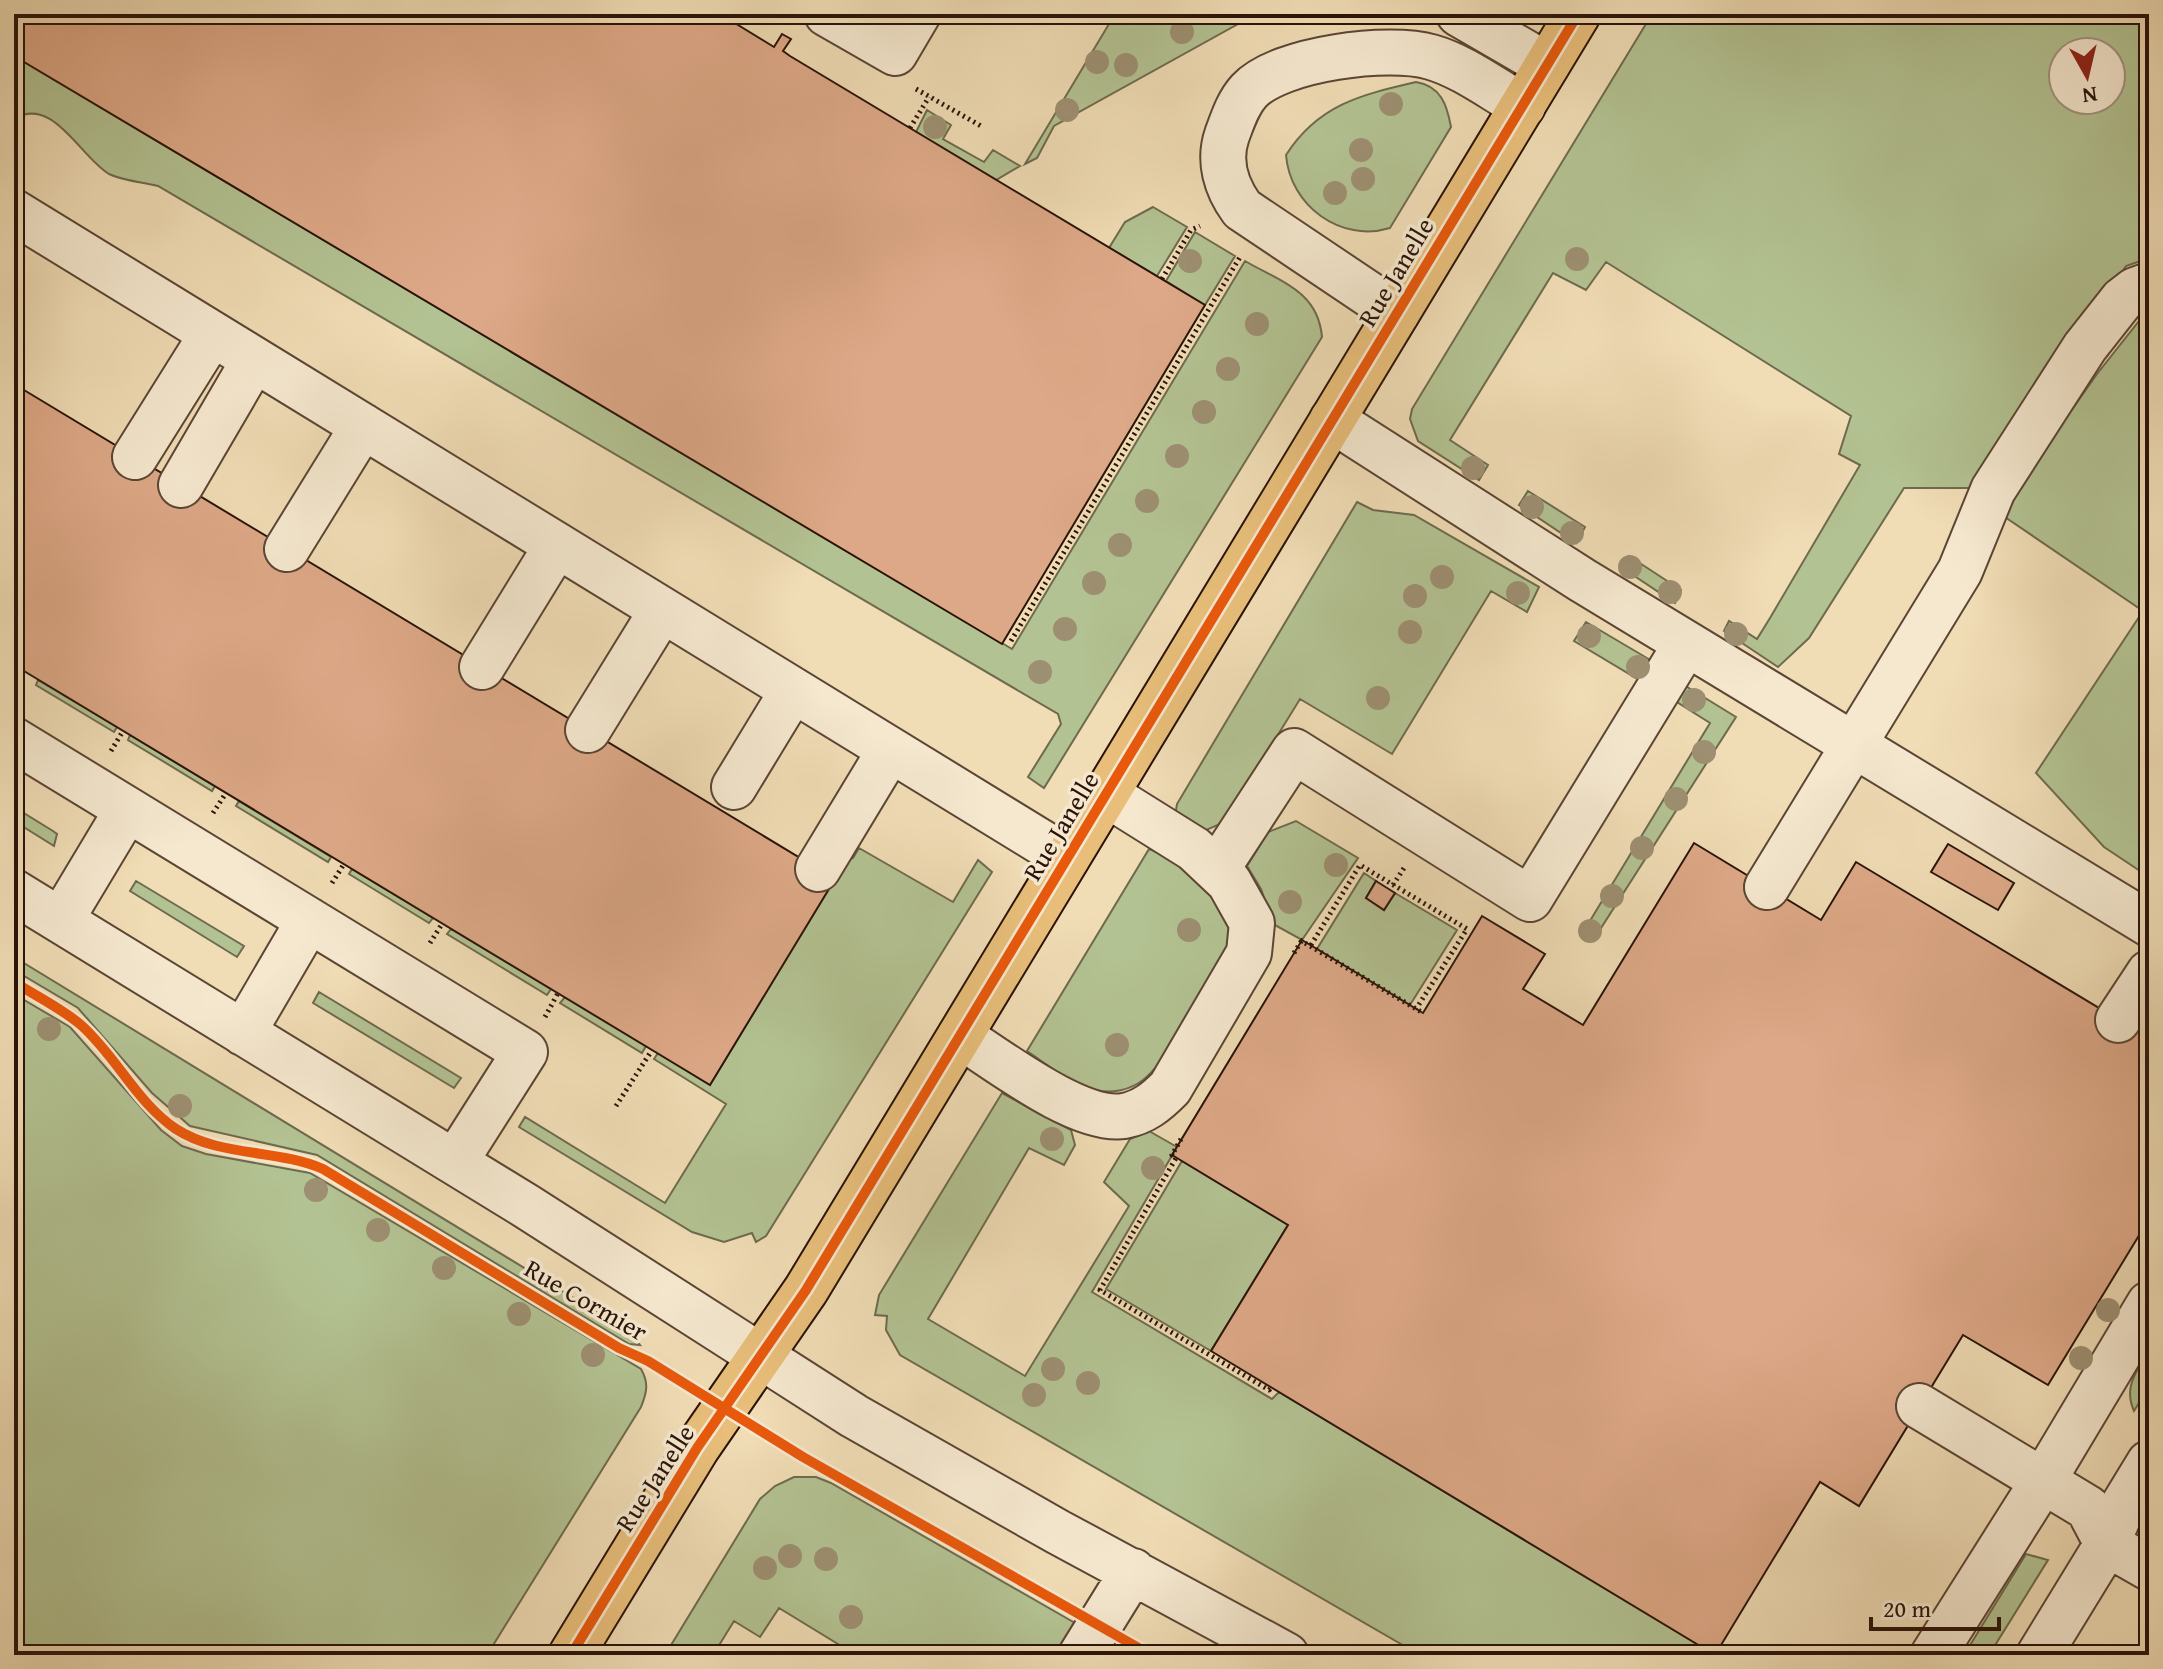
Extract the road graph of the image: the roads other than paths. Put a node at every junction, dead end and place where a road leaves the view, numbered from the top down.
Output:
1 (827, 14) edge
2 (918, 14) edge
3 (1459, 14) edge
4 (1578, 14) edge
5 (1547, 65) junction
6 (1523, 106) junction
7 (14, 212) edge
8 (2149, 285) edge
9 (1397, 313) junction
10 (212, 334) junction
11 (254, 360) junction
12 (1332, 420) junction
13 (363, 426) junction
14 (135, 457) dead end
15 (181, 485) dead end
16 (557, 545) junction
17 (287, 549) dead end
18 (662, 610) junction
19 (1686, 644) junction
20 (482, 667) dead end
21 (793, 690) junction
22 (588, 730) dead end
23 (14, 740) edge
24 (1852, 745) junction
25 (890, 750) junction
26 (734, 787) dead end
27 (1106, 794) junction
28 (127, 810) junction
29 (1067, 858) junction
30 (818, 869) dead end
31 (1217, 869) junction
32 (1767, 887) dead end
33 (14, 892) edge
34 (61, 920) junction
35 (309, 920) junction
36 (2149, 924) edge
37 (2149, 973) edge
38 (2118, 1020) dead end
39 (243, 1033) junction
40 (960, 1036) junction
41 (455, 1162) junction
42 (2149, 1304) edge
43 (762, 1358) junction
44 (1919, 1406) dead end
45 (2149, 1463) edge
46 (2043, 1481) junction
47 (2107, 1544) junction
48 (2149, 1568) edge
49 (1133, 1571) junction
50 (1269, 1651) edge
51 (571, 1655) edge
52 (1081, 1655) edge
53 (1933, 1655) edge
54 (2039, 1655) edge

1 - 2 street
3 - 5 street
4 - 5 main road, Rue Janelle
5 - 6 main road, Rue Janelle
6 - 9 main road, Rue Janelle
6 - 9 street
7 - 10 street
8 - 24 street
9 - 12 main road, Rue Janelle
10 - 11 street
10 - 14 street
11 - 13 street
11 - 15 street
12 - 19 street
12 - 27 main road, Rue Janelle
13 - 16 street
13 - 17 street
16 - 18 street
16 - 20 street
18 - 21 street
18 - 22 street
19 - 24 street
19 - 31 street
21 - 25 street
21 - 26 street
23 - 28 street
24 - 32 street
24 - 36 street
25 - 29 street
25 - 30 street
27 - 29 main road, Rue Janelle
27 - 31 street
28 - 34 street
28 - 35 street
29 - 40 main road, Rue Janelle
31 - 40 street
33 - 34 street, Rue Cormier
34 - 39 street, Rue Cormier
35 - 39 street
35 - 41 street
37 - 38 street
39 - 41 street, Rue Cormier
40 - 43 main road, Rue Janelle
41 - 43 street, Rue Cormier
42 - 46 street
43 - 49 street, Rue Cormier
43 - 51 main road, Rue Janelle
44 - 46 street
45 - 47 street
46 - 47 street
46 - 53 street
47 - 48 street
47 - 54 street
49 - 50 street, Rue Cormier
49 - 52 street

